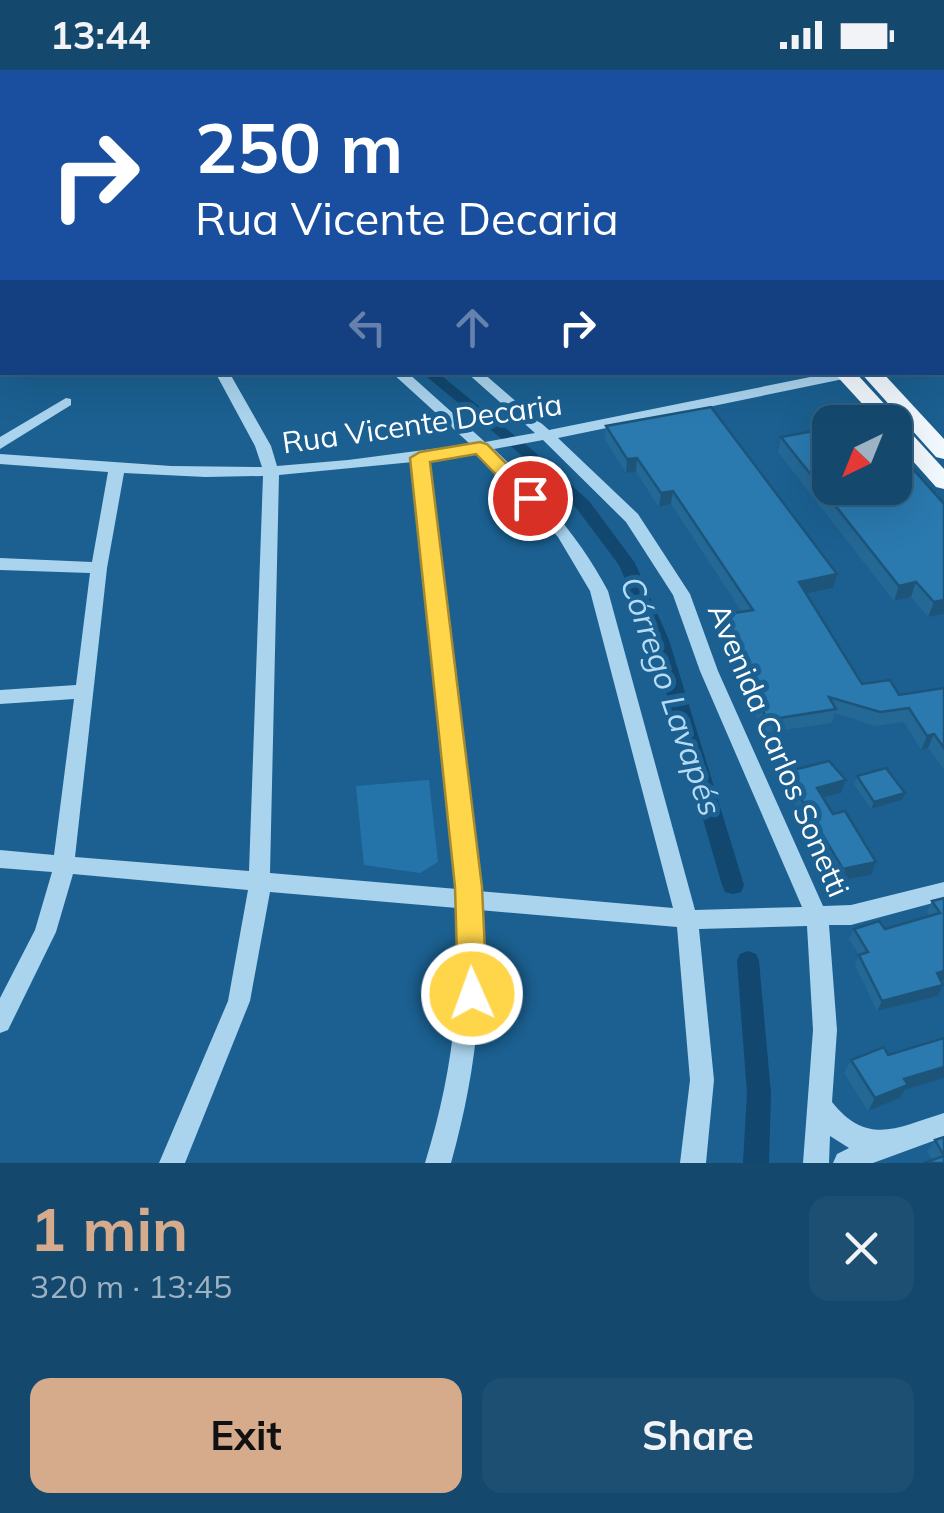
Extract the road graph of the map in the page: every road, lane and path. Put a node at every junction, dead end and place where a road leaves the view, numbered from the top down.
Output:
1 (224, 375) edge
2 (401, 375) edge
3 (476, 375) edge
4 (840, 375) edge
5 (851, 375) edge
6 (873, 375) edge
7 (430, 400) junction
8 (66, 402) dead end
9 (876, 405) edge
10 (584, 429) junction
11 (542, 437) junction
12 (0, 444) edge
13 (263, 446) junction
14 (488, 447) junction
15 (912, 447) edge
16 (944, 452) edge
17 (431, 456) junction
18 (0, 459) edge
19 (574, 460) junction
20 (116, 466) junction
21 (226, 472) junction
22 (272, 472) junction
23 (944, 482) edge
24 (0, 564) edge
25 (99, 568) junction
26 (84, 691) junction
27 (0, 697) edge
28 (0, 860) edge
29 (65, 866) junction
30 (260, 880) junction
31 (944, 891) edge
32 (470, 902) junction
33 (818, 919) junction
34 (696, 920) junction
35 (0, 1022) edge
36 (822, 1108) junction
37 (944, 1125) edge
38 (887, 1143) junction
39 (172, 1163) edge
40 (438, 1163) edge
41 (693, 1163) edge
42 (816, 1163) edge
43 (846, 1163) edge

1 - 13 street
2 - 7 street
3 - 11 street, Avenida Carlos Sonetti
4 - 10 street, Rua Vicente Decaria
5 - 9 main road
6 - 16 main road
7 - 14 street
7 - 17 street
8 - 12 street
10 - 11 street, Rua Vicente Decaria
10 - 19 street
11 - 14 street, Rua Vicente Decaria
11 - 19 street, Avenida Carlos Sonetti
13 - 21 street
13 - 22 street
14 - 17 street, Rua Vicente Decaria
14 - 34 street
15 - 23 main road
17 - 22 street, Rua Vicente Decaria
17 - 32 street
18 - 20 street, Rua Vicente Decaria
19 - 33 street, Avenida Carlos Sonetti
20 - 21 street, Rua Vicente Decaria
20 - 25 street
21 - 22 street, Rua Vicente Decaria
22 - 30 street
24 - 25 street
25 - 26 street
26 - 27 street
26 - 29 street
28 - 29 street
29 - 30 street
29 - 35 street
30 - 32 street
30 - 39 street
31 - 33 street
32 - 34 street
32 - 40 street
33 - 34 street
33 - 36 street, Avenida Carlos Sonetti
34 - 41 street
36 - 38 street
36 - 42 street, Avenida Carlos Sonetti
37 - 38 street
38 - 43 street

